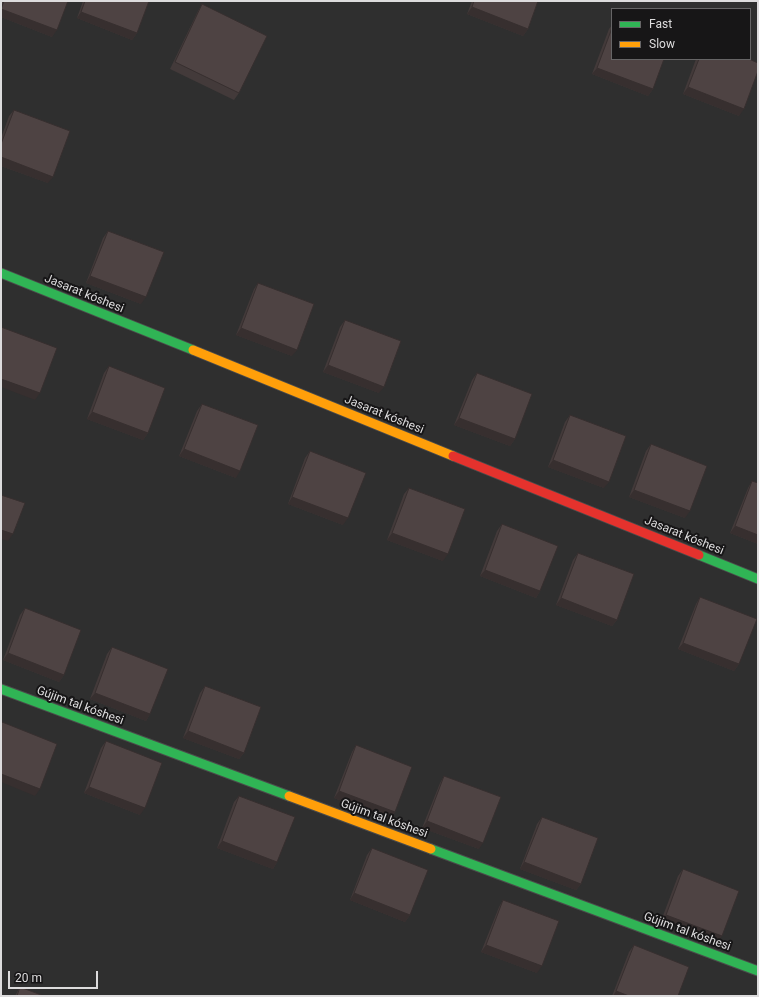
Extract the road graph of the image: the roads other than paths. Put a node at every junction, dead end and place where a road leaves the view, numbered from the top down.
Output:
1 (1, 273) edge
2 (758, 579) edge
3 (1, 689) edge
4 (758, 971) edge

1 - 2 street, Jasarat kóshesi
3 - 4 street, Gújim tal kóshesi

